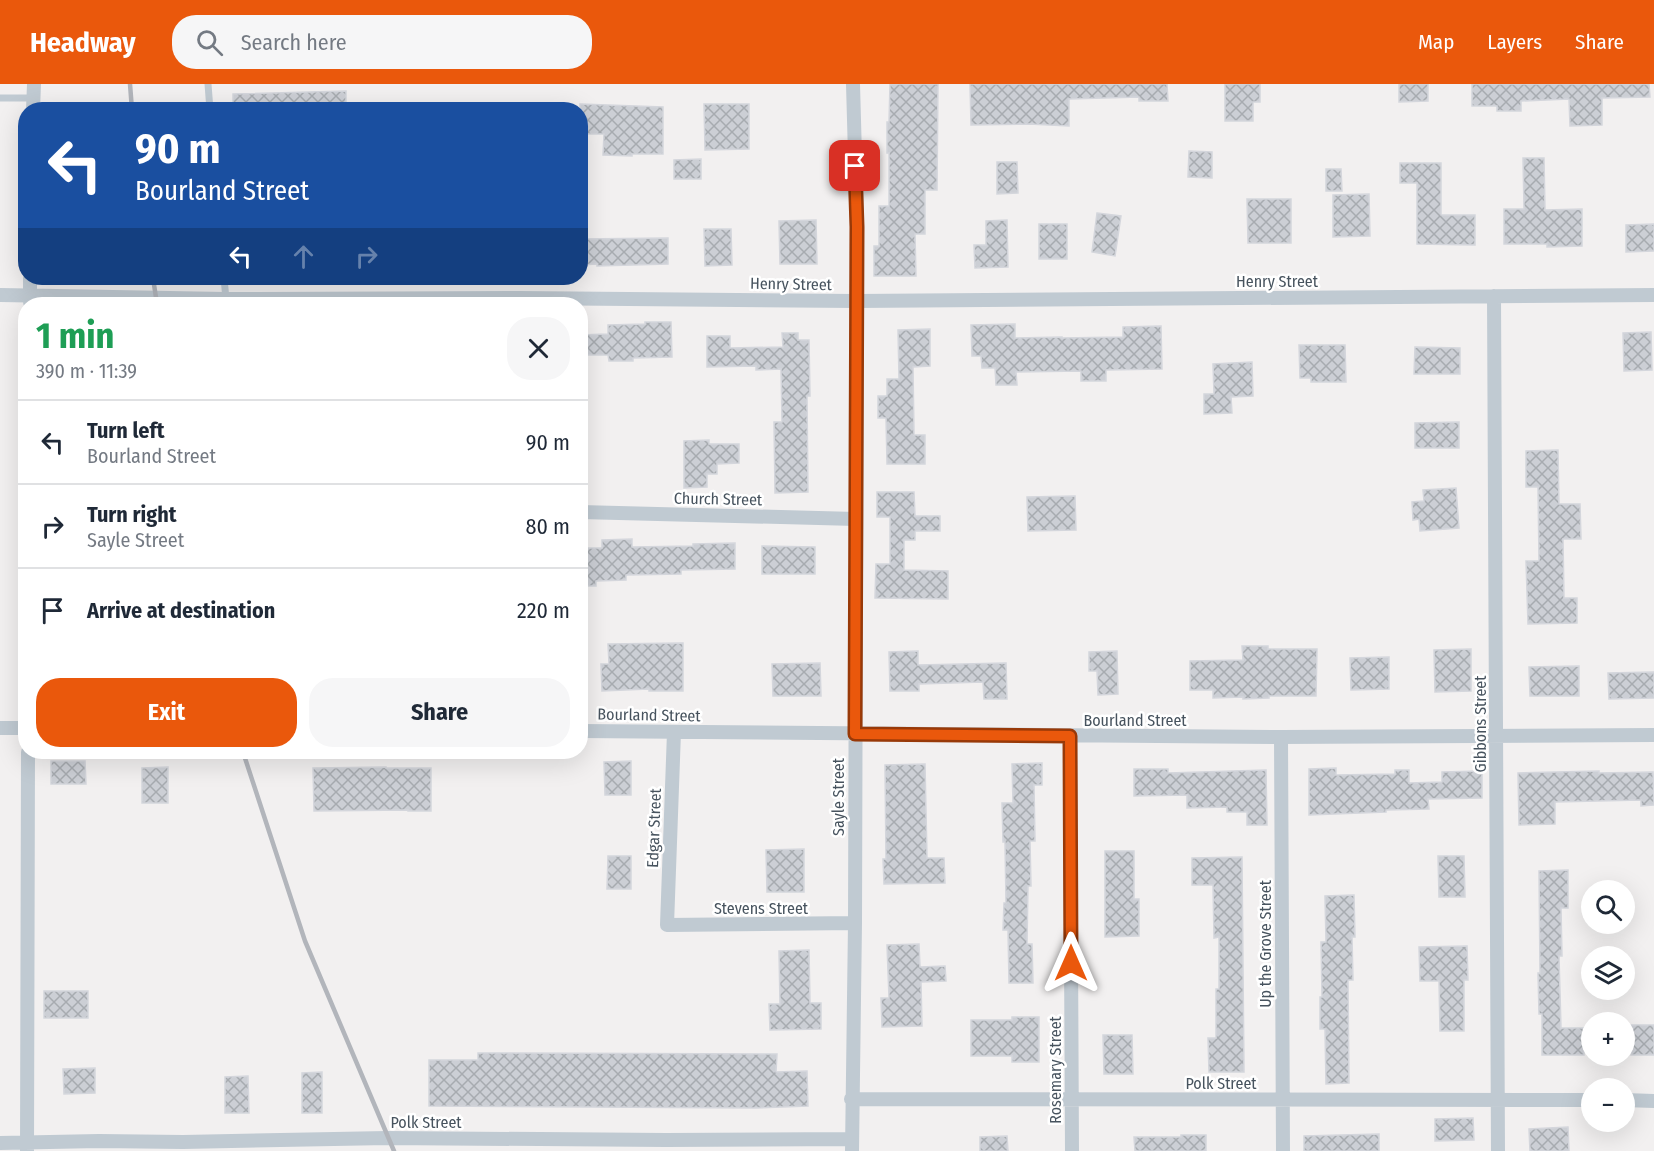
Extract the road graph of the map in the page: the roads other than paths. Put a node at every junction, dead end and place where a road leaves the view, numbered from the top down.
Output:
1 (208, 84) edge
2 (853, 84) edge
3 (33, 97) edge
4 (0, 98) edge
5 (209, 102) edge
6 (0, 295) edge
7 (1654, 295) edge
8 (1494, 296) junction
9 (18, 298) edge
10 (588, 301) edge
11 (856, 301) junction
12 (588, 512) edge
13 (856, 519) junction
14 (0, 728) edge
15 (18, 728) edge
16 (588, 731) edge
17 (674, 732) junction
18 (855, 734) junction
19 (1654, 735) edge
20 (1070, 736) junction
21 (1496, 736) junction
22 (1281, 737) junction
23 (28, 759) edge
24 (855, 923) junction
25 (667, 925) joint
26 (851, 1099) junction
27 (1072, 1099) junction
28 (1282, 1100) junction
29 (1497, 1100) junction
30 (1581, 1100) edge
31 (1635, 1100) edge
32 (1654, 1101) edge
33 (0, 1143) edge
34 (622, 1145) edge
35 (852, 1145) edge
36 (183, 1146) edge
37 (27, 1147) edge
38 (1072, 1151) edge
39 (1282, 1151) edge
40 (1498, 1151) edge

1 - 5 lane
2 - 11 street, Sayle Street
3 - 4 lane
6 - 9 street, Henry Street
7 - 8 street, Henry Street
8 - 11 street, Henry Street
8 - 21 street, Gibbons Street
10 - 11 street, Henry Street
11 - 13 street, Sayle Street
12 - 13 street, Church Street
13 - 18 street, Sayle Street
14 - 15 street
16 - 17 street, Bourland Street
17 - 18 street, Bourland Street
17 - 25 street, Edgar Street
18 - 20 street, Bourland Street
18 - 24 street, Sayle Street
19 - 21 street, Bourland Street
20 - 22 street, Bourland Street
20 - 27 street, Rosemary Street
21 - 22 street, Bourland Street
21 - 29 street, Gibbons Street
22 - 28 street, Up the Grove Street
23 - 37 street
24 - 25 street, Stevens Street
24 - 26 street, Sayle Street
26 - 27 street, Polk Street
26 - 35 street, Sayle Street
27 - 28 street, Polk Street
27 - 38 street, Rosemary Street
28 - 29 street, Polk Street
28 - 39 street, Up the Grove Street
29 - 30 street, Polk Street
29 - 40 street, Gibbons Street
31 - 32 street
33 - 37 street, Polk Street
34 - 35 street, Polk Street
34 - 36 street, Polk Street
36 - 37 street, Polk Street

